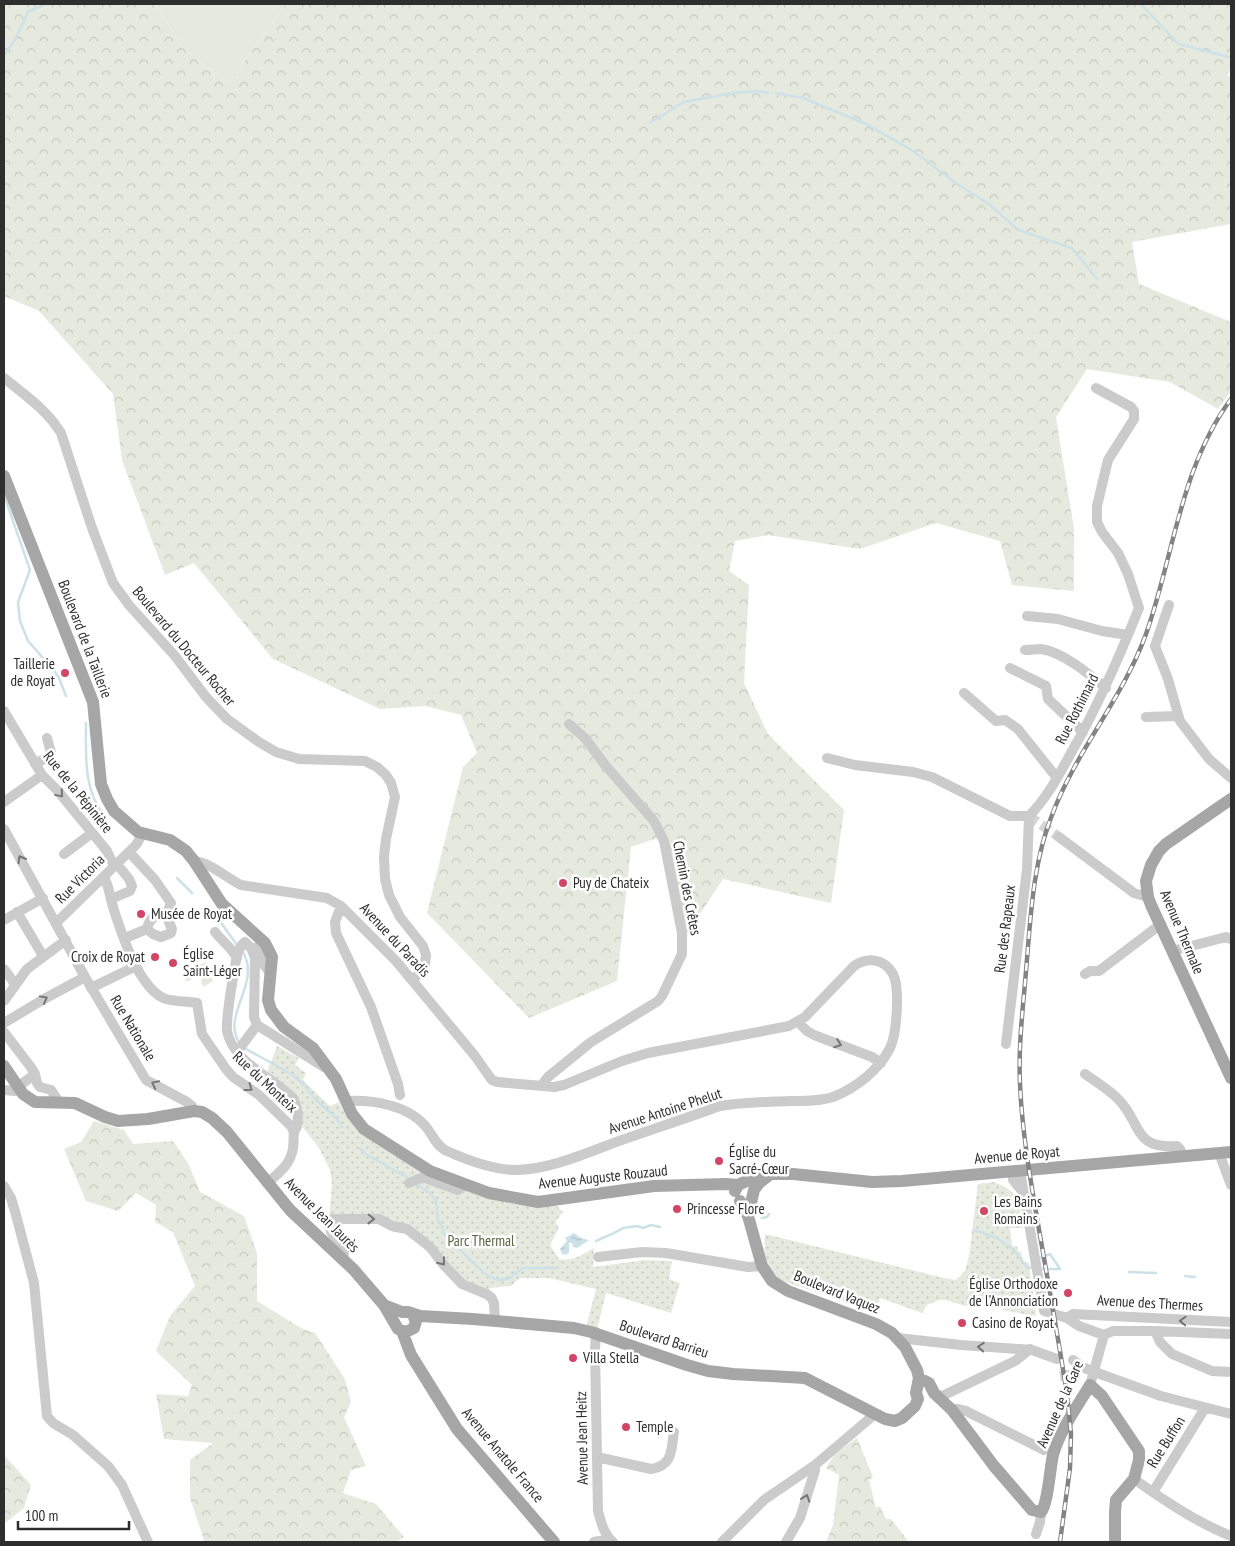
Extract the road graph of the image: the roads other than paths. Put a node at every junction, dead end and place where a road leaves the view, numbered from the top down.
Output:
1 (4, 378) edge
2 (1096, 388) dead end
3 (4, 476) edge
4 (1169, 605) dead end
5 (1027, 616) dead end
6 (1128, 635) junction
7 (1025, 650) dead end
8 (1010, 668) dead end
9 (1106, 688) junction
10 (964, 693) dead end
11 (4, 711) edge
12 (1178, 716) junction
13 (1146, 717) dead end
14 (569, 724) dead end
15 (1083, 732) junction
16 (47, 738) dead end
17 (827, 758) dead end
18 (35, 764) junction
19 (42, 774) junction
20 (1057, 778) junction
21 (1231, 778) edge
22 (1231, 800) edge
23 (4, 802) edge
24 (1029, 816) junction
25 (4, 829) edge
26 (92, 833) junction
27 (143, 833) junction
28 (1059, 837) tunnel mouth
29 (129, 852) junction
30 (64, 854) dead end
31 (194, 861) junction
32 (115, 865) junction
33 (144, 868) junction
34 (104, 877) junction
35 (129, 879) junction
36 (40, 894) junction
37 (1148, 897) junction
38 (111, 899) junction
39 (341, 906) junction
40 (17, 912) junction
41 (166, 915) junction
42 (4, 920) edge
43 (56, 922) junction
44 (1161, 924) junction
45 (147, 929) junction
46 (214, 932) dead end
47 (124, 938) junction
48 (1231, 938) edge
49 (66, 940) junction
50 (240, 949) junction
51 (1172, 951) junction
52 (43, 956) junction
53 (136, 966) junction
54 (4, 969) edge
55 (271, 974) junction
56 (1084, 974) dead end
57 (85, 978) junction
58 (412, 980) junction
59 (15, 984) junction
60 (91, 988) junction
61 (4, 1001) edge
62 (798, 1022) junction
63 (4, 1023) edge
64 (256, 1025) junction
65 (4, 1032) edge
66 (1006, 1044) dead end
67 (241, 1047) junction
68 (881, 1063) junction
69 (4, 1066) edge
70 (332, 1072) junction
71 (34, 1074) junction
72 (1085, 1074) dead end
73 (1231, 1078) edge
74 (541, 1086) junction
75 (19, 1088) junction
76 (4, 1090) edge
77 (400, 1095) dead end
78 (347, 1101) junction
79 (60, 1102) junction
80 (194, 1111) junction
81 (294, 1132) junction
82 (1225, 1152) edge
83 (1183, 1156) junction
84 (1016, 1171) junction
85 (268, 1183) junction
86 (409, 1183) dead end
87 (467, 1185) junction
88 (1231, 1185) edge
89 (4, 1186) edge
90 (744, 1193) junction
91 (598, 1257) dead end
92 (342, 1258) junction
93 (762, 1266) junction
94 (1067, 1318) junction
95 (495, 1321) junction
96 (407, 1322) junction
97 (1231, 1322) edge
98 (1155, 1331) junction
99 (596, 1334) junction
100 (1231, 1334) edge
101 (1104, 1336) junction
102 (898, 1338) junction
103 (1030, 1350) junction
104 (1057, 1359) dead end
105 (1073, 1360) dead end
106 (1231, 1372) edge
107 (919, 1378) junction
108 (1090, 1385) junction
109 (916, 1393) junction
110 (937, 1395) junction
111 (1205, 1408) junction
112 (952, 1410) junction
113 (874, 1414) junction
114 (1231, 1414) edge
115 (674, 1432) dead end
116 (1044, 1450) dead end
117 (597, 1457) junction
118 (815, 1465) junction
119 (1134, 1479) junction
120 (1153, 1492) junction
121 (1041, 1512) junction
122 (1036, 1534) dead end
123 (1231, 1536) edge
124 (611, 1541) edge
125 (148, 1542) edge
126 (554, 1542) edge
127 (594, 1542) edge
128 (722, 1542) edge
129 (786, 1542) edge
130 (1115, 1542) edge

1 - 58 street, Boulevard du Docteur Rocher
2 - 6 street, Rue Rothimard
3 - 27 main road, Boulevard de la Taillerie
4 - 12 street
5 - 6 street
6 - 9 street, Rue Rothimard
7 - 9 street
8 - 15 street
9 - 15 street, Rue Rothimard
10 - 20 street
11 - 18 street, Rue de la Pépinière
12 - 13 street
12 - 21 street
14 - 74 street, Chemin des Crêtes
15 - 20 street, Rue Rothimard
16 - 18 street
17 - 24 street
18 - 19 street, Rue de la Pépinière
19 - 23 street
19 -> 26 street, Rue de la Pépinière
20 - 24 street, Rue Rothimard
22 - 37 main road, Avenue Thermale
24 - 66 street, Rue des Rapeaux
36 -> 25 street, Rue Nationale
26 - 30 street
26 - 32 street, Rue de la Pépinière
27 - 29 street, Rue Victoria
27 - 31 main road, Boulevard de la Taillerie
28 - 37 street
29 - 32 street, Rue Victoria
29 - 33 street
31 - 39 street, Avenue du Paradis
31 - 55 main road, Boulevard de la Taillerie
32 - 34 street, Rue Victoria
32 - 35 street, Rue de la Pépinière
33 - 35 street
33 - 41 street
34 - 38 street
34 - 43 street, Rue Victoria
35 - 38 street
36 - 40 street
36 - 43 street, Rue Nationale
37 - 44 main road, Avenue Thermale
38 - 47 street
39 - 58 street, Avenue du Paradis
39 - 77 street
40 - 42 street
40 - 52 street
41 - 45 street
41 - 45 street
43 - 49 street, Rue Nationale
44 - 51 main road, Avenue Thermale
44 - 56 street
45 - 47 street
46 - 50 street
47 - 53 street
48 - 51 street
49 - 52 street
49 - 57 street, Rue Nationale
50 - 55 street
50 - 64 street
50 - 67 street
51 - 73 main road, Avenue Thermale
52 - 59 street
53 - 60 street
53 -> 81 street, Rue du Monteix
54 - 59 street
55 - 70 main road, Avenue Auguste Rouzaud
57 - 60 street, Rue Nationale
63 -> 57 street
58 - 74 street, Avenue du Paradis
59 - 61 street
80 -> 60 street, Rue Nationale
62 -> 68 street
62 - 68 street, Avenue Antoine Phelut
62 - 74 street, Avenue Antoine Phelut
64 - 67 street
64 - 70 street
65 - 71 street
67 - 81 street
68 - 78 street, Avenue Antoine Phelut
69 - 75 main road
70 - 78 main road, Avenue Auguste Rouzaud
71 - 75 street
71 - 79 street
72 - 83 street
75 - 76 street
75 - 79 main road
78 - 87 main road, Avenue Auguste Rouzaud
79 - 80 main road
80 - 85 main road, Avenue Jean Jaurès
81 - 85 street
82 - 83 main road, Avenue de Royat
82 - 88 street
83 - 84 main road, Avenue de Royat
84 - 90 main road, Avenue de Royat
84 - 94 street, Avenue des Thermes
85 - 92 main road, Avenue Jean Jaurès
86 - 87 street
87 - 90 main road, Avenue Auguste Rouzaud
89 - 125 street
90 - 93 main road, Boulevard Vaquez
91 - 93 street
92 -> 95 street
92 - 96 main road, Avenue Jean Jaurès
93 - 102 main road, Boulevard Vaquez
97 -> 94 street, Avenue des Thermes
94 - 101 street, Avenue des Thermes
95 - 96 main road, Boulevard Barrieu
95 - 99 main road, Boulevard Barrieu
96 - 126 main road, Avenue Anatole France
98 - 100 street
98 - 101 street
98 - 106 street
99 - 113 main road, Boulevard Barrieu
99 - 117 street, Avenue Jean Heitz
101 - 108 street, Avenue de la Gare
103 -> 102 street
102 - 107 main road, Boulevard Vaquez
103 - 104 street
103 - 110 street
105 - 111 street, bridge
107 - 109 main road
107 - 110 main road
108 - 119 main road
108 - 121 main road, Avenue de la Gare
109 - 110 main road
109 - 113 main road, Boulevard Barrieu
110 - 112 main road
111 - 114 street
111 - 120 street, Rue Buffon
112 - 116 street
112 - 121 main road
113 - 118 street
115 - 117 street
117 - 124 street, Avenue Jean Heitz
118 - 128 street
129 -> 118 street
119 - 120 street
119 - 130 main road
120 - 123 street
121 - 122 street
124 - 127 street, Avenue Jean Heitz

